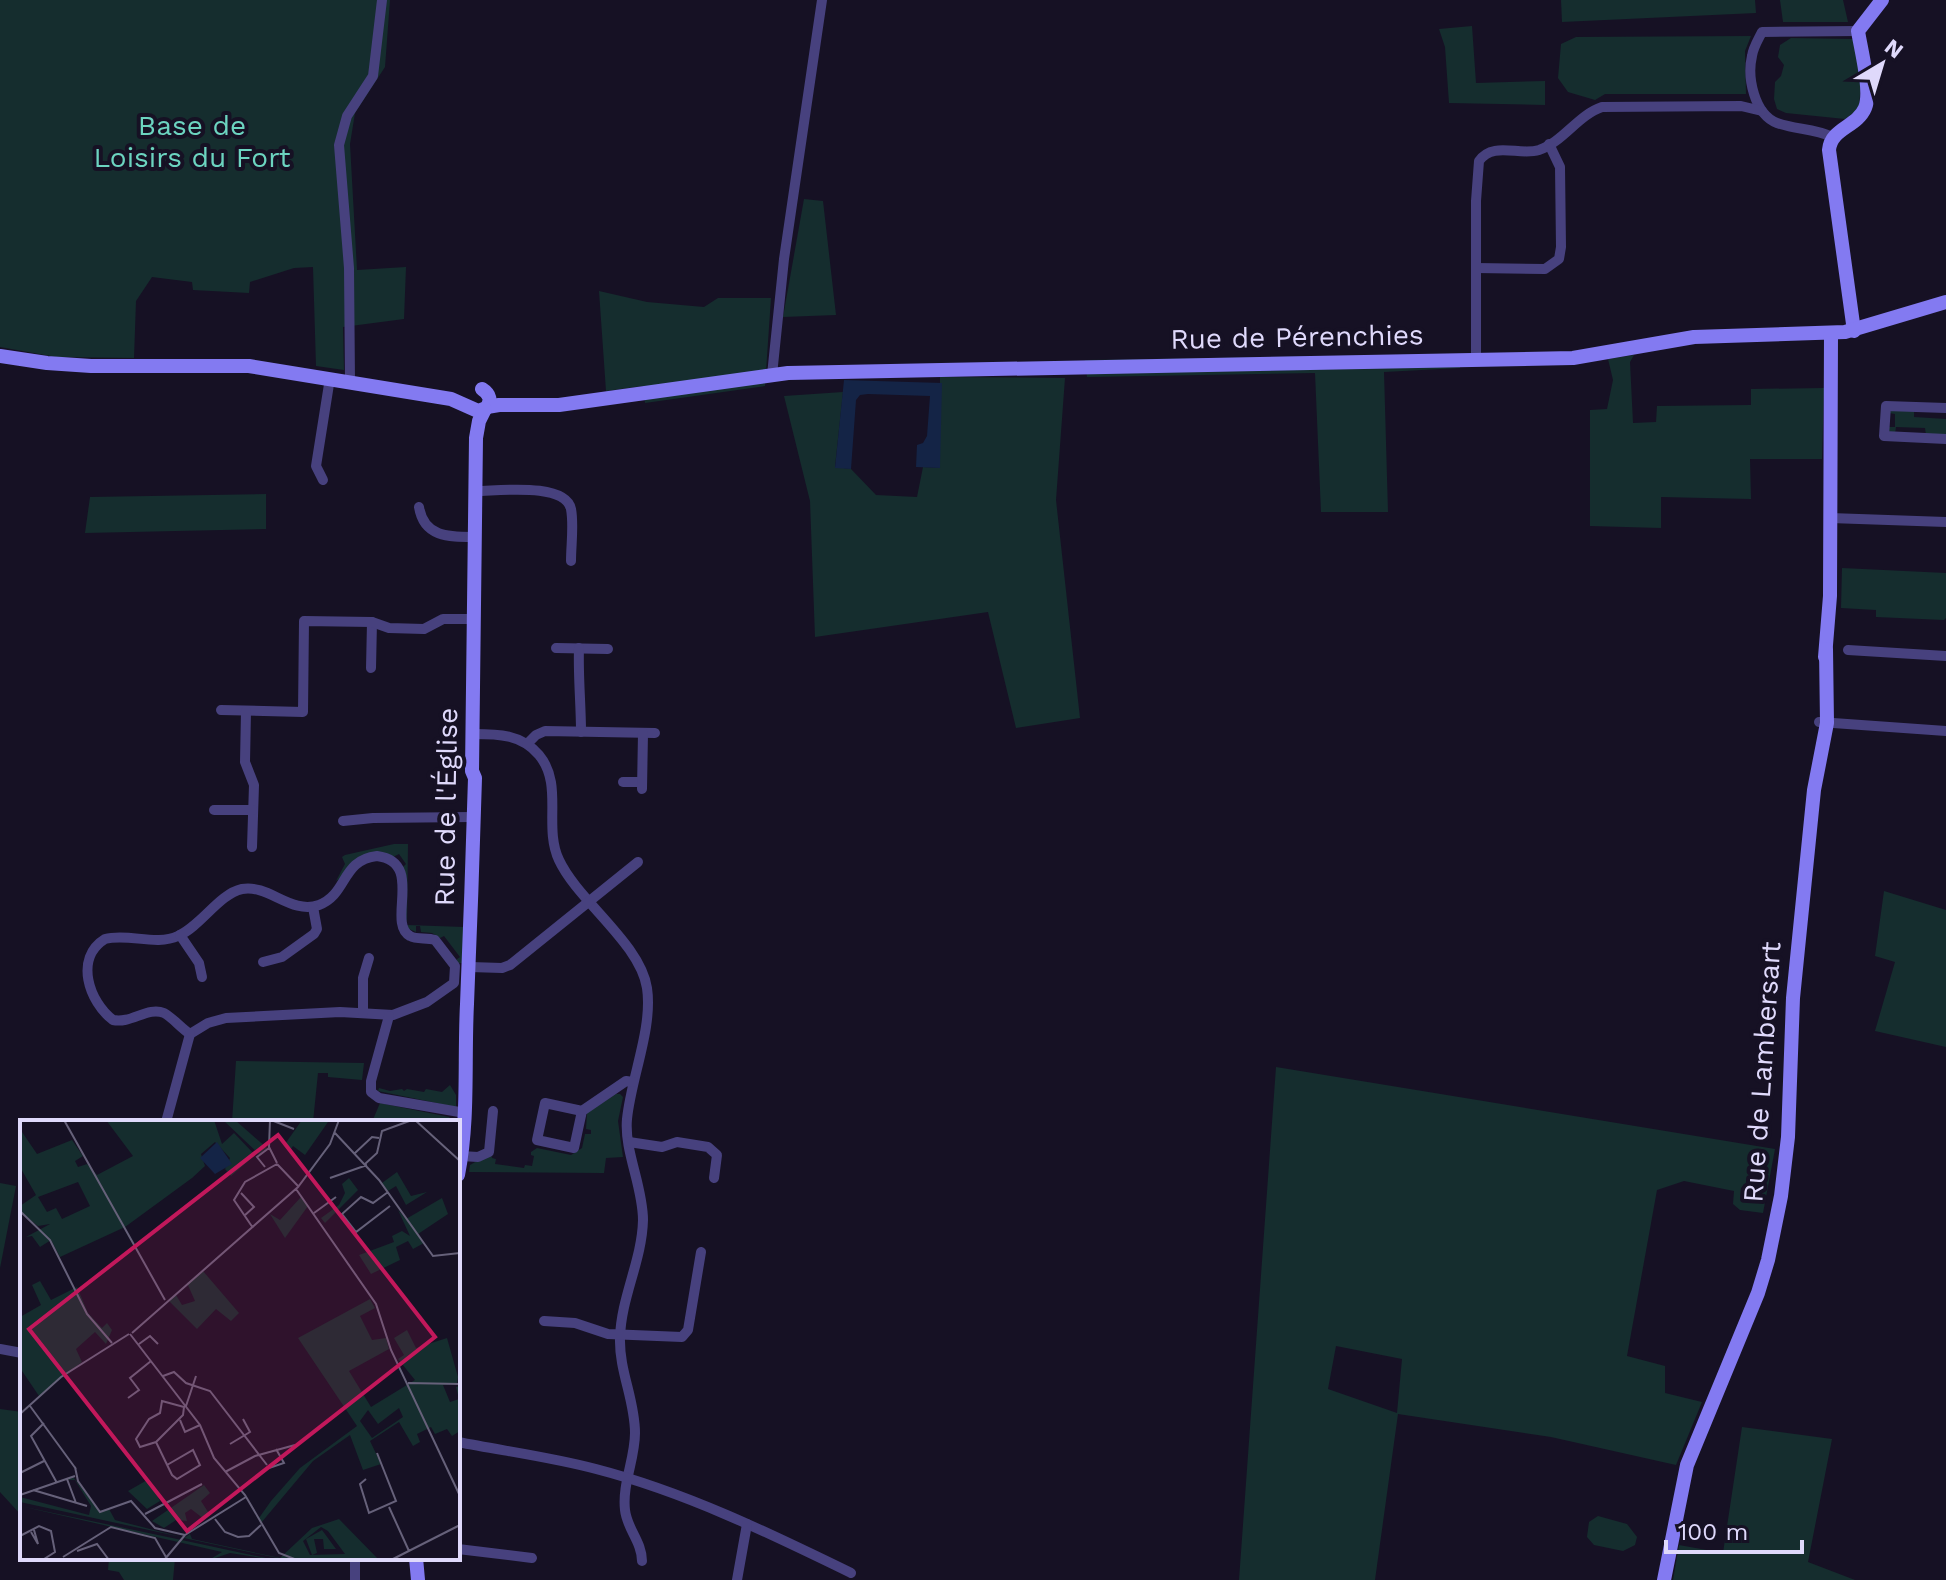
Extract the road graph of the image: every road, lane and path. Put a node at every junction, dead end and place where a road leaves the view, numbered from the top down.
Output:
1 (382, 0) edge
2 (822, 0) edge
3 (1882, 0) edge
4 (1858, 31) junction
5 (1762, 111) junction
6 (1832, 137) junction
7 (1549, 144) junction
8 (1476, 268) junction
9 (1946, 302) edge
10 (1854, 331) junction
11 (1831, 334) junction
12 (0, 356) edge
13 (1476, 360) junction
14 (1832, 368) junction
15 (772, 375) junction
16 (330, 378) junction
17 (350, 381) junction
18 (393, 388) junction
19 (477, 390) junction
20 (578, 402) junction
21 (478, 408) junction
22 (1946, 408) edge
23 (1946, 439) edge
24 (323, 480) dead end
25 (476, 491) junction
26 (419, 507) dead end
27 (1830, 518) junction
28 (1946, 522) edge
29 (475, 537) junction
30 (571, 561) dead end
31 (473, 619) junction
32 (372, 622) junction
33 (556, 648) dead end
34 (579, 648) junction
35 (608, 649) dead end
36 (1848, 650) dead end
37 (1946, 656) edge
38 (371, 668) dead end
39 (221, 710) dead end
40 (246, 711) junction
41 (1823, 723) junction
42 (1946, 731) edge
43 (581, 732) junction
44 (643, 733) junction
45 (655, 733) dead end
46 (473, 734) junction
47 (527, 744) junction
48 (623, 782) dead end
49 (214, 810) dead end
50 (253, 810) junction
51 (472, 817) junction
52 (343, 821) dead end
53 (252, 847) dead end
54 (638, 862) dead end
55 (589, 901) junction
56 (313, 907) junction
57 (180, 935) junction
58 (369, 958) dead end
59 (263, 962) dead end
60 (465, 969) junction
61 (202, 977) dead end
62 (363, 1013) junction
63 (389, 1016) junction
64 (190, 1034) junction
65 (633, 1082) junction
66 (493, 1111) dead end
67 (582, 1111) junction
68 (465, 1113) junction
69 (167, 1120) edge
70 (629, 1142) junction
71 (461, 1156) junction
72 (460, 1162) edge
73 (714, 1178) dead end
74 (701, 1252) dead end
75 (544, 1321) dead end
76 (620, 1334) junction
77 (0, 1349) edge
78 (20, 1353) edge
79 (460, 1442) edge
80 (628, 1479) junction
81 (747, 1524) junction
82 (460, 1549) edge
83 (532, 1558) dead end
84 (416, 1560) edge
85 (642, 1561) dead end
86 (851, 1573) dead end
87 (418, 1580) edge
88 (737, 1580) edge
89 (1664, 1580) edge

1 - 17 street
2 - 15 street
3 - 4 main road
4 - 5 street
4 - 6 main road
5 - 6 street
5 - 7 street
6 - 10 main road
7 - 8 street
7 - 8 street
8 - 13 street
9 - 10 main road, Rue de Pérenchies
10 - 11 main road, Rue de Pérenchies
10 - 14 main road, Rue de Lambersart
11 - 13 main road, Rue de Pérenchies
11 - 14 main road, Rue de Lambersart
12 - 16 main road
13 - 15 main road, Rue de Pérenchies
14 - 27 main road, Rue de Lambersart
15 - 20 main road, Rue de Pérenchies
16 - 17 main road
16 - 24 street
17 - 18 main road
18 - 19 main road
18 - 21 main road
19 - 20 main road
19 - 21 main road
19 - 21 main road, Rue de l'Église
20 - 21 main road
21 - 25 main road, Rue de l'Église
22 - 23 street
25 - 29 main road, Rue de l'Église
25 - 30 street
26 - 29 street
27 - 28 street
27 - 41 main road, Rue de Lambersart
29 - 31 main road, Rue de l'Église
31 - 32 street
31 - 46 main road, Rue de l'Église
32 - 38 street
32 - 40 street
33 - 34 street
34 - 35 street
34 - 43 street
36 - 37 street
39 - 40 street
40 - 50 street
41 - 42 street
41 - 89 main road, Rue de Lambersart
43 - 44 street
43 - 47 street
44 - 45 street
44 - 48 street
46 - 47 street
46 - 51 main road, Rue de l'Église
47 - 55 street
49 - 50 street
50 - 53 street
51 - 52 street
51 - 60 main road, Rue de l'Église
54 - 55 street
55 - 60 street
55 - 65 street
56 - 57 street
56 - 59 street
56 - 60 street
57 - 61 street
57 - 64 street
58 - 62 street
60 - 63 street
60 - 68 main road, Rue de l'Église
62 - 63 street
62 - 64 street
63 - 68 street
64 - 69 street
65 - 67 street
65 - 70 street
66 - 71 street
67 - 67 street
68 - 71 main road, Rue de l'Église
70 - 73 street
70 - 76 street
71 - 72 main road, Rue de l'Église
74 - 76 street
75 - 76 street
76 - 80 street
77 - 78 street
79 - 80 street
80 - 81 street
80 - 85 street
81 - 86 street
81 - 88 street
82 - 83 street
84 - 87 main road

